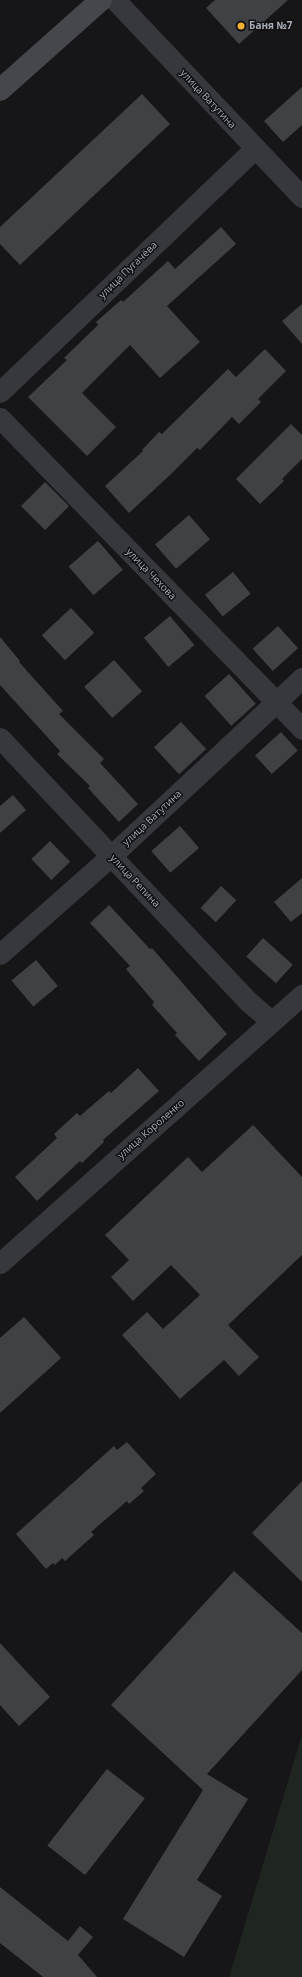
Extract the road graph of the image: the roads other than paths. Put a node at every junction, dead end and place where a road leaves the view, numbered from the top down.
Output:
1 (101, 0) edge
2 (115, 0) edge
3 (0, 90) edge
4 (255, 148) junction
5 (302, 196) edge
6 (0, 392) edge
7 (0, 418) edge
8 (302, 678) edge
9 (276, 703) junction
10 (302, 729) edge
11 (0, 738) edge
12 (112, 855) junction
13 (0, 954) edge
14 (302, 995) edge
15 (272, 1022) junction
16 (0, 1263) edge

1 - 3 main road
2 - 4 street, улица Ватутина
4 - 5 street, улица Ватутина
4 - 6 street, улица Пугачёва
7 - 9 street, улица Чехова
8 - 9 street, улица Ватутина
9 - 10 street, улица Чехова
9 - 12 street, улица Ватутина
11 - 12 street, улица Репина
12 - 13 street, улица Ватутина
12 - 15 street, улица Репина
14 - 15 street, улица Короленко
15 - 16 street, улица Короленко

